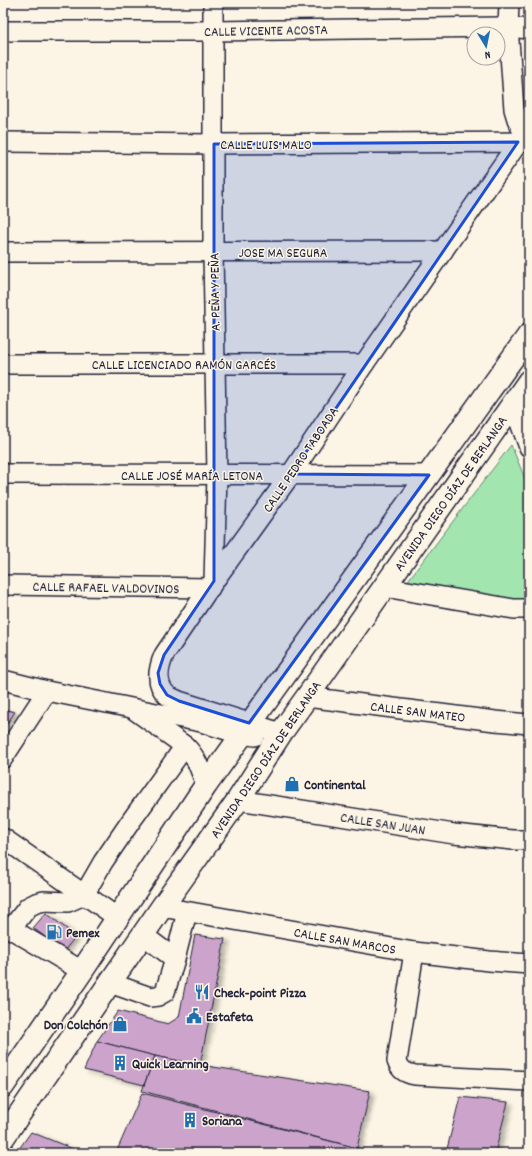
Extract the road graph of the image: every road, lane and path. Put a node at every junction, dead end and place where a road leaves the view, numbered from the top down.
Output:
1 (213, 3) edge
2 (508, 3) edge
3 (508, 27) junction
4 (529, 28) edge
5 (3, 31) edge
6 (214, 31) junction
7 (525, 136) edge
8 (3, 142) edge
9 (214, 144) junction
10 (443, 251) junction
11 (3, 252) edge
12 (213, 253) junction
13 (529, 335) edge
14 (3, 364) edge
15 (215, 364) junction
16 (364, 364) junction
17 (529, 381) edge
18 (513, 404) junction
19 (529, 447) edge
20 (3, 474) edge
21 (291, 474) junction
22 (217, 475) junction
23 (429, 475) junction
24 (212, 584) junction
25 (3, 585) edge
26 (384, 587) junction
27 (529, 609) edge
28 (3, 680) edge
29 (47, 691) junction
30 (307, 697) junction
31 (133, 709) junction
32 (205, 716) junction
33 (529, 724) edge
34 (246, 728) junction
35 (278, 737) junction
36 (185, 746) junction
37 (3, 758) edge
38 (206, 785) junction
39 (238, 800) junction
40 (3, 838) edge
41 (529, 840) edge
42 (84, 895) junction
43 (162, 907) junction
44 (188, 912) junction
45 (118, 918) junction
46 (7, 927) edge
47 (143, 935) junction
48 (414, 952) junction
49 (175, 959) junction
50 (529, 964) edge
51 (82, 971) junction
52 (110, 982) junction
53 (529, 1081) edge
54 (3, 1086) edge
55 (3, 1138) edge

1 - 6 street, A. PEÑA Y PEÑA
2 - 3 street
3 - 4 street, CALLE VICENTE ACOSTA
3 - 6 street, CALLE VICENTE ACOSTA
3 - 7 street
5 - 6 street, CALLE VICENTE ACOSTA
6 - 9 street, A. PEÑA Y PEÑA
7 - 9 street, CALLE LUIS MALO
7 - 10 street, CALLE PEDRO TABOADA
8 - 9 street, CALLE LUIS MALO
9 - 12 street, A. PEÑA Y PEÑA
10 - 12 street, JOSE MA SEGURA
10 - 16 street, CALLE PEDRO TABOADA
11 - 12 street, JOSE MA SEGURA
12 - 15 street, A. PEÑA Y PEÑA
13 - 23 main road, AVENIDA DIEGO DÍAZ DE BERLANGA
14 - 15 street, CALLE LICENCIADO RAMÓN GARCÉS
15 - 16 street, CALLE LICENCIADO RAMÓN GARCÉS
15 - 22 street, A. PEÑA Y PEÑA
16 - 21 street, CALLE PEDRO TABOADA
17 - 18 main road, AVENIDA DIEGO DÍAZ DE BERLANGA
18 - 19 street
18 - 26 main road, AVENIDA DIEGO DÍAZ DE BERLANGA
20 - 22 street, CALLE JOSÉ MARÍA LETONA
21 - 22 street, CALLE JOSÉ MARÍA LETONA
21 - 23 street, CALLE JOSÉ MARÍA LETONA
21 - 24 street, CALLE PEDRO TABOADA
22 - 24 street, A. PEÑA Y PEÑA
23 - 34 main road, AVENIDA DIEGO DÍAZ DE BERLANGA
24 - 25 street, CALLE RAFAEL VALDOVINOS
24 - 32 street, CALLE PEDRO TABOADA
26 - 27 street
26 - 30 main road, AVENIDA DIEGO DÍAZ DE BERLANGA
28 - 29 street
29 - 31 street
29 - 37 street
30 - 33 street, CALLE SAN MATEO
30 - 35 main road, AVENIDA DIEGO DÍAZ DE BERLANGA
31 - 32 street
31 - 36 street
32 - 34 street, CALLE PEDRO TABOADA
34 - 35 street, CALLE PEDRO TABOADA
34 - 38 main road, AVENIDA DIEGO DÍAZ DE BERLANGA
35 - 39 main road, AVENIDA DIEGO DÍAZ DE BERLANGA
36 - 38 street
36 - 42 street
38 - 45 main road, AVENIDA DIEGO DÍAZ DE BERLANGA
39 - 41 street, CALLE SAN JUAN
39 - 43 main road, AVENIDA DIEGO DÍAZ DE BERLANGA
40 - 42 street
42 - 45 street
42 - 46 street
43 - 44 street, CALLE SAN MARCOS
43 - 47 main road, AVENIDA DIEGO DÍAZ DE BERLANGA
44 - 48 street, CALLE SAN MARCOS
44 - 49 street
45 - 51 main road, AVENIDA DIEGO DÍAZ DE BERLANGA
46 - 51 street
47 - 49 street
47 - 52 main road, AVENIDA DIEGO DÍAZ DE BERLANGA
48 - 50 street, CALLE SAN MARCOS
48 - 53 street
49 - 52 street
51 - 54 main road, AVENIDA DIEGO DÍAZ DE BERLANGA
52 - 55 main road, AVENIDA DIEGO DÍAZ DE BERLANGA

